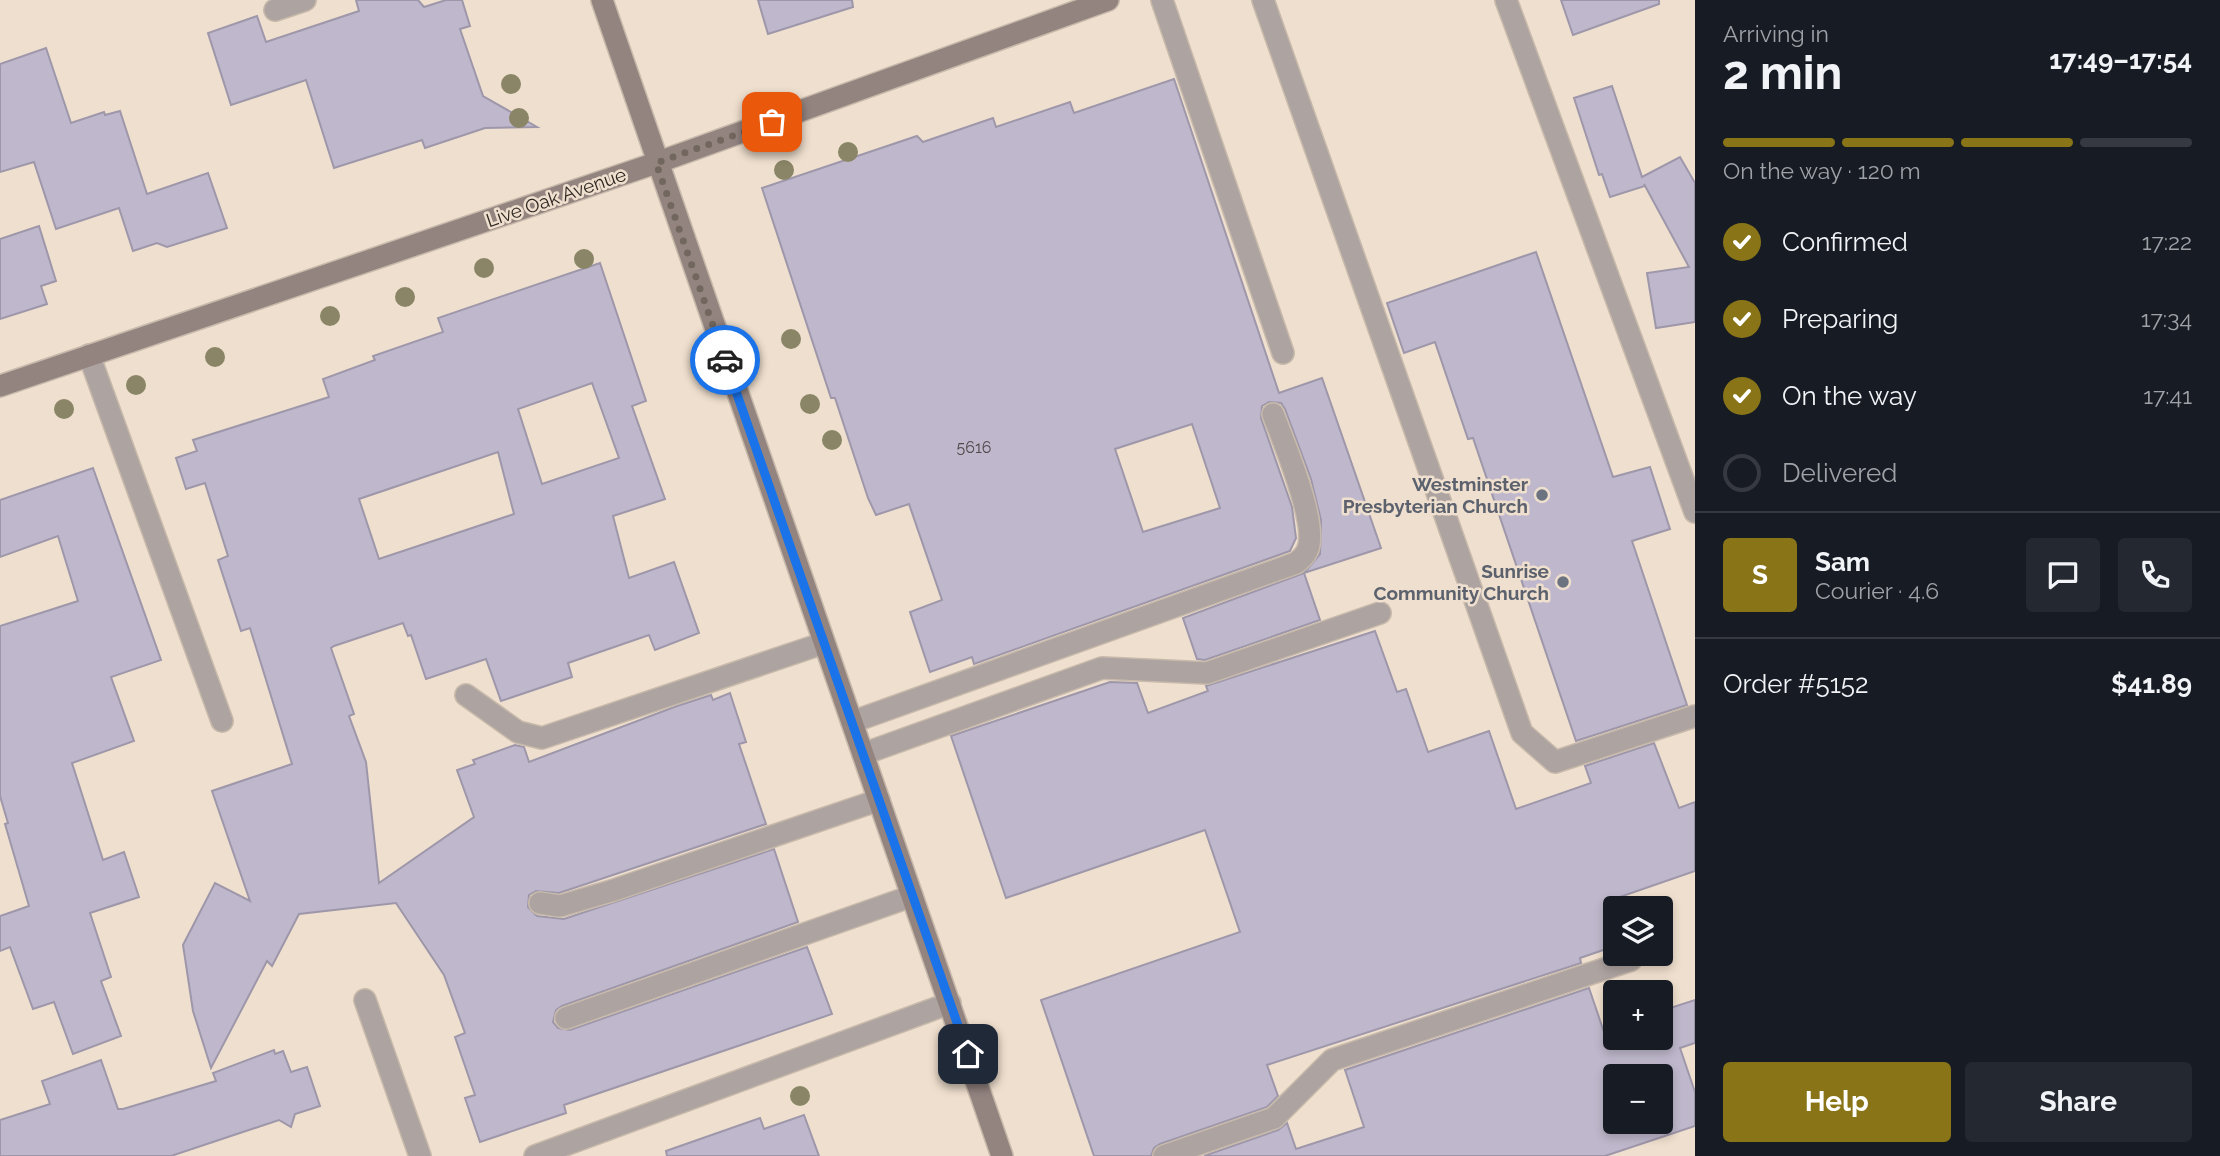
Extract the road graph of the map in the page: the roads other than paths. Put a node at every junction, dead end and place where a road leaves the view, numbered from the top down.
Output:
1 (305, 0) edge
2 (602, 0) edge
3 (1108, 0) edge
4 (1162, 0) edge
5 (1263, 0) edge
6 (1506, 0) edge
7 (275, 10) dead end
8 (656, 163) junction
9 (1283, 353) dead end
10 (89, 355) junction
11 (0, 386) edge
12 (1273, 414) dead end
13 (1695, 512) edge
14 (1380, 613) dead end
15 (824, 643) junction
16 (466, 695) dead end
17 (1695, 716) edge
18 (222, 721) dead end
19 (852, 722) junction
20 (863, 754) junction
21 (879, 800) junction
22 (912, 896) junction
23 (540, 902) dead end
24 (1613, 966) edge
25 (365, 1000) dead end
26 (950, 1003) junction
27 (566, 1018) dead end
28 (420, 1156) edge
29 (535, 1156) edge
30 (1002, 1156) edge
31 (1164, 1156) edge

1 - 7 street
2 - 8 main road
3 - 8 main road, Live Oak Avenue
4 - 9 street
5 - 17 street
6 - 13 street
8 - 10 main road, Live Oak Avenue
8 - 15 main road
10 - 11 main road, Live Oak Avenue
10 - 18 street
12 - 19 street
14 - 20 street
15 - 16 street
15 - 19 main road
19 - 20 main road
20 - 21 main road
21 - 22 main road
21 - 23 street
22 - 26 main road
22 - 27 street
24 - 31 street
25 - 28 street
26 - 29 street
26 - 30 main road

